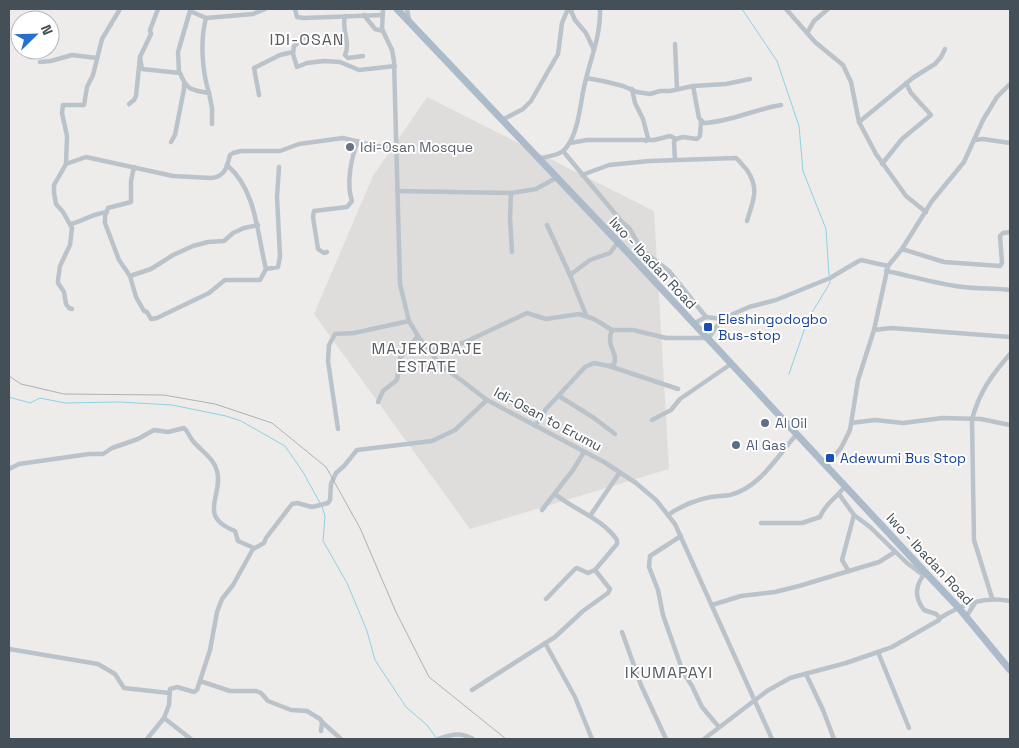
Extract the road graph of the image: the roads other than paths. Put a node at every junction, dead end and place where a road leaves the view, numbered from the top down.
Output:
1 (120, 9) edge
2 (158, 9) edge
3 (265, 9) edge
4 (295, 9) edge
5 (382, 9) edge
6 (397, 9) edge
7 (407, 9) edge
8 (561, 9) edge
9 (570, 9) edge
10 (600, 9) edge
11 (786, 9) edge
12 (828, 9) edge
13 (364, 15) junction
14 (383, 15) junction
15 (345, 16) junction
16 (206, 18) junction
17 (409, 22) junction
18 (383, 31) junction
19 (807, 33) junction
20 (304, 38) dead end
21 (675, 44) dead end
22 (944, 49) dead end
23 (594, 50) junction
24 (293, 52) junction
25 (363, 56) dead end
26 (140, 57) junction
27 (97, 58) junction
28 (40, 62) dead end
29 (394, 66) junction
30 (179, 73) junction
31 (586, 78) junction
32 (750, 79) dead end
33 (906, 83) junction
34 (184, 84) junction
35 (1010, 84) edge
36 (693, 86) junction
37 (677, 89) junction
38 (632, 90) junction
39 (209, 93) junction
40 (259, 95) dead end
41 (129, 104) dead end
42 (781, 105) dead end
43 (502, 120) junction
44 (702, 121) junction
45 (859, 122) junction
46 (212, 124) dead end
47 (676, 139) junction
48 (646, 140) junction
49 (974, 140) junction
50 (358, 141) junction
51 (171, 142) dead end
52 (570, 143) junction
53 (1010, 143) edge
54 (396, 147) junction
55 (563, 152) junction
56 (67, 158) junction
57 (538, 159) junction
58 (73, 160) junction
59 (674, 160) junction
60 (66, 164) junction
61 (882, 164) junction
62 (227, 165) junction
63 (134, 166) junction
64 (279, 167) dead end
65 (582, 175) junction
66 (556, 178) junction
67 (396, 191) junction
68 (511, 193) junction
69 (107, 212) junction
70 (926, 212) junction
71 (747, 221) dead end
72 (71, 224) junction
73 (258, 225) junction
74 (548, 225) dead end
75 (1010, 232) edge
76 (618, 242) junction
77 (902, 249) junction
78 (327, 252) dead end
79 (512, 252) dead end
80 (887, 268) junction
81 (266, 269) junction
82 (570, 275) junction
83 (130, 276) junction
84 (1010, 290) edge
85 (72, 310) dead end
86 (586, 315) junction
87 (706, 316) junction
88 (722, 319) junction
89 (409, 320) junction
90 (693, 324) junction
91 (612, 330) junction
92 (874, 330) junction
93 (418, 336) junction
94 (1010, 337) edge
95 (707, 338) junction
96 (428, 350) junction
97 (1010, 354) edge
98 (731, 364) junction
99 (609, 366) junction
100 (678, 389) dead end
101 (559, 396) junction
102 (487, 400) junction
103 (378, 402) dead end
104 (972, 419) junction
105 (652, 420) dead end
106 (851, 423) junction
107 (1010, 425) edge
108 (535, 426) junction
109 (338, 429) dead end
110 (615, 434) dead end
111 (796, 434) junction
112 (584, 452) junction
113 (826, 466) junction
114 (9, 469) edge
115 (620, 472) junction
116 (844, 486) junction
117 (555, 494) junction
118 (839, 494) junction
119 (542, 510) dead end
120 (668, 515) junction
121 (854, 515) junction
122 (590, 516) junction
123 (761, 523) dead end
124 (681, 536) junction
125 (254, 548) junction
126 (895, 552) junction
127 (595, 570) junction
128 (848, 570) junction
129 (924, 573) junction
130 (992, 598) junction
131 (546, 599) dead end
132 (1010, 601) edge
133 (975, 602) junction
134 (712, 604) junction
135 (958, 607) junction
136 (966, 617) junction
137 (940, 618) junction
138 (622, 632) dead end
139 (545, 644) junction
140 (9, 649) edge
141 (878, 652) junction
142 (1010, 670) edge
143 (806, 674) junction
144 (200, 681) junction
145 (472, 690) dead end
146 (169, 693) junction
147 (755, 701) junction
148 (164, 718) junction
149 (322, 722) junction
150 (719, 727) junction
151 (909, 728) dead end
152 (322, 731) dead end
153 (712, 733) junction
154 (716, 738) edge
155 (147, 739) edge
156 (191, 739) edge
157 (341, 739) edge
158 (438, 739) edge
159 (474, 739) edge
160 (592, 739) edge
161 (666, 739) edge
162 (704, 739) edge
163 (772, 739) edge
164 (834, 739) edge

1 - 27 street
2 - 26 street
3 - 16 street
4 - 15 street
5 - 14 street, Idi-Osan to Erumu
6 - 17 main road, Iwo - Ibadan Road
7 - 17 street
8 - 9 street
9 - 23 street
9 - 43 street
10 - 23 street
11 - 19 street
12 - 19 street
13 - 14 street
13 - 15 street
13 - 18 street
14 - 18 street, Idi-Osan to Erumu
15 - 25 street
16 - 30 street
16 - 39 street
17 - 43 main road, Iwo - Ibadan Road
18 - 29 street, Idi-Osan to Erumu
19 - 45 street
20 - 24 street
21 - 37 street
22 - 33 street
23 - 31 street
24 - 29 street
24 - 40 street
26 - 30 street
26 - 41 street
27 - 28 street
27 - 56 street
29 - 54 street, Idi-Osan to Erumu
30 - 34 street
31 - 38 street
31 - 52 street
32 - 36 street
33 - 45 street
33 - 61 street
34 - 39 street
34 - 51 street
35 - 49 street
36 - 37 street
36 - 44 street
37 - 38 street
38 - 48 street
39 - 46 street
42 - 44 street
43 - 57 main road, Iwo - Ibadan Road
44 - 47 street
45 - 61 street
47 - 48 street
47 - 59 street
48 - 52 street
49 - 53 street
49 - 70 street
50 - 54 street
50 - 62 street
50 - 78 street
52 - 55 street
54 - 67 street, Idi-Osan to Erumu
55 - 57 street
55 - 65 street
56 - 58 street
56 - 60 street
57 - 66 main road, Iwo - Ibadan Road
58 - 60 street
58 - 63 street
59 - 65 street
59 - 71 street
60 - 72 street
61 - 70 street
62 - 63 street
62 - 73 street
63 - 69 street
64 - 81 street
65 - 87 street
66 - 68 street
66 - 76 main road, Iwo - Ibadan Road
67 - 68 street
67 - 89 street, Idi-Osan to Erumu
68 - 79 street
69 - 72 street
69 - 83 street
70 - 77 street
72 - 85 street
73 - 81 street
73 - 83 street
74 - 82 street
75 - 77 street
76 - 82 street
76 - 90 main road, Iwo - Ibadan Road
77 - 80 street
80 - 84 street
80 - 88 street
80 - 92 street
81 - 83 street
82 - 86 street
86 - 91 street
86 - 96 street
87 - 88 street
87 - 90 street
88 - 95 street
89 - 93 street, Idi-Osan to Erumu
89 - 109 street
90 - 95 main road, Iwo - Ibadan Road
91 - 95 street
91 - 99 street
92 - 94 street
92 - 106 street
93 - 96 street, Idi-Osan to Erumu
93 - 103 street
95 - 98 main road, Iwo - Ibadan Road
96 - 102 street, Idi-Osan to Erumu
97 - 104 street
98 - 105 street
98 - 111 main road, Iwo - Ibadan Road
99 - 100 street
99 - 101 street
101 - 108 street
101 - 110 street
102 - 108 street, Idi-Osan to Erumu
102 - 125 street
104 - 106 street
104 - 107 street
104 - 130 street
106 - 113 street
108 - 112 street, Idi-Osan to Erumu
111 - 113 main road, Iwo - Ibadan Road
111 - 120 street
112 - 115 street, Idi-Osan to Erumu
112 - 117 street
113 - 116 main road, Iwo - Ibadan Road
114 - 125 street
115 - 120 street, Idi-Osan to Erumu
115 - 122 street
116 - 118 street
116 - 129 main road, Iwo - Ibadan Road
117 - 119 street
117 - 122 street
118 - 121 street
118 - 123 street
120 - 124 street, Idi-Osan to Erumu
121 - 126 street
121 - 128 street
122 - 127 street
124 - 134 street, Idi-Osan to Erumu
124 - 150 street
125 - 144 street
126 - 128 street
126 - 129 street
127 - 131 street
127 - 139 street
128 - 134 street
129 - 135 main road, Iwo - Ibadan Road
129 - 137 street
130 - 132 street
130 - 133 street
133 - 135 street
133 - 136 street
134 - 147 street, Idi-Osan to Erumu
135 - 136 main road, Iwo - Ibadan Road
135 - 137 street
136 - 142 main road, Iwo - Ibadan Road
137 - 141 street
138 - 161 street
139 - 145 street
139 - 160 street
140 - 146 street
141 - 143 street
141 - 151 street
143 - 147 street
143 - 164 street
144 - 146 street
144 - 149 street
146 - 148 street
147 - 150 street
147 - 163 street, Idi-Osan to Erumu
148 - 155 street
148 - 156 street
149 - 152 street
149 - 157 street
150 - 153 street
153 - 154 street
153 - 162 street
158 - 159 street

